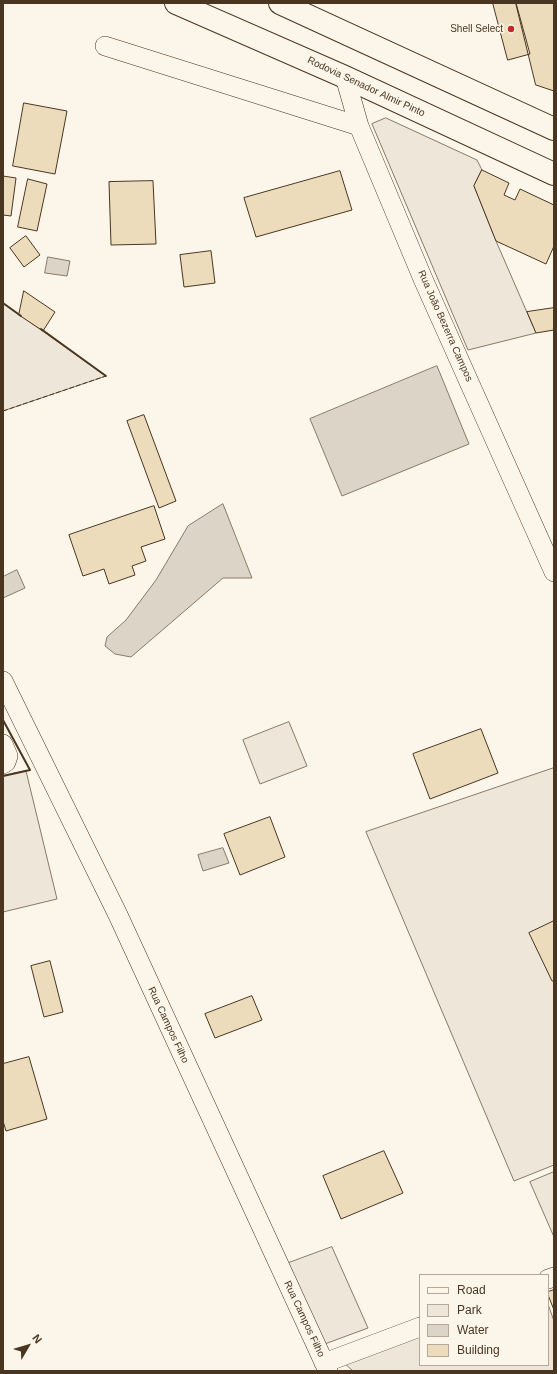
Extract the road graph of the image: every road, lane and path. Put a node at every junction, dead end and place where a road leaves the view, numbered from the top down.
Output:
1 (176, 3) edge
2 (287, 5) edge
3 (105, 46) dead end
4 (345, 77) junction
5 (359, 126) junction
6 (554, 129) edge
7 (554, 174) edge
8 (554, 572) edge
9 (3, 681) edge
10 (3, 744) edge
11 (3, 764) edge
12 (419, 1327) edge
13 (326, 1367) edge

1 - 4 main road, Rodovia Senador Almir Pinto
2 - 6 main road
3 - 5 street
4 - 5 street, Rua João Bezerra Campos
4 - 7 main road, Rodovia Senador Almir Pinto
5 - 8 street, Rua João Bezerra Campos
9 - 13 street, Rua Campos Filho
10 - 11 street
12 - 13 street

